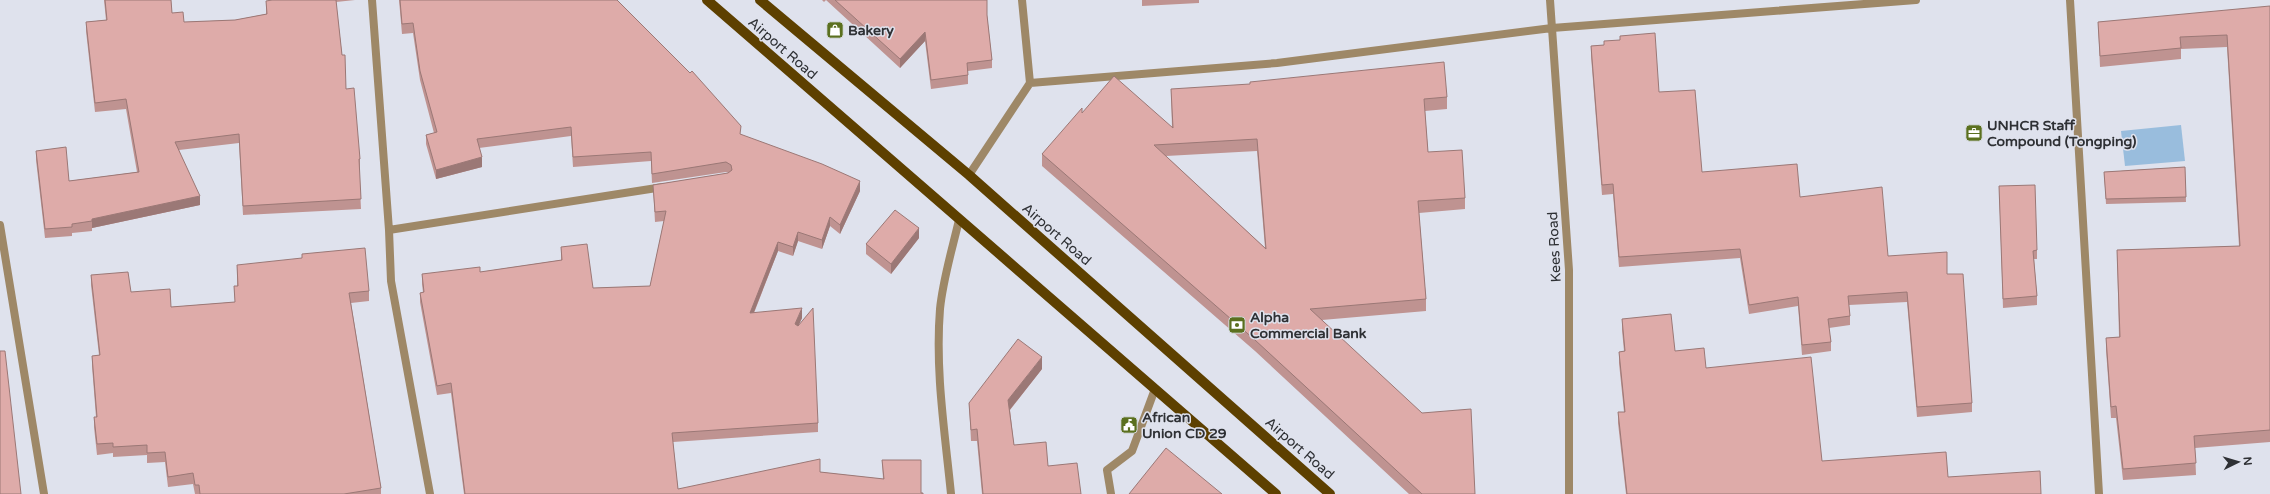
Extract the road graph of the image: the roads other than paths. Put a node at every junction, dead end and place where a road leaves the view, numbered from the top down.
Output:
1 (372, 0) edge
2 (707, 0) edge
3 (760, 0) edge
4 (1022, 0) edge
5 (1550, 0) edge
6 (1916, 0) edge
7 (2070, 0) edge
8 (1552, 28) junction
9 (1030, 83) junction
10 (969, 176) junction
11 (672, 186) edge
12 (959, 220) junction
13 (0, 225) edge
14 (390, 230) junction
15 (1155, 389) junction
16 (44, 494) edge
17 (430, 494) edge
18 (951, 494) edge
19 (1111, 494) edge
20 (1276, 494) edge
21 (1330, 494) edge
22 (1570, 494) edge
23 (2099, 494) edge

1 - 14 street
2 - 12 main road, Airport Road
3 - 10 main road, Airport Road
4 - 9 street
5 - 8 street, Kees Road
6 - 8 street
7 - 23 street
8 - 9 street
8 - 22 street, Kees Road
9 - 10 street
10 - 21 main road, Airport Road
11 - 14 street
12 - 15 main road, Airport Road
12 - 18 street
13 - 16 street
14 - 17 street
15 - 19 street
15 - 20 main road, Airport Road

